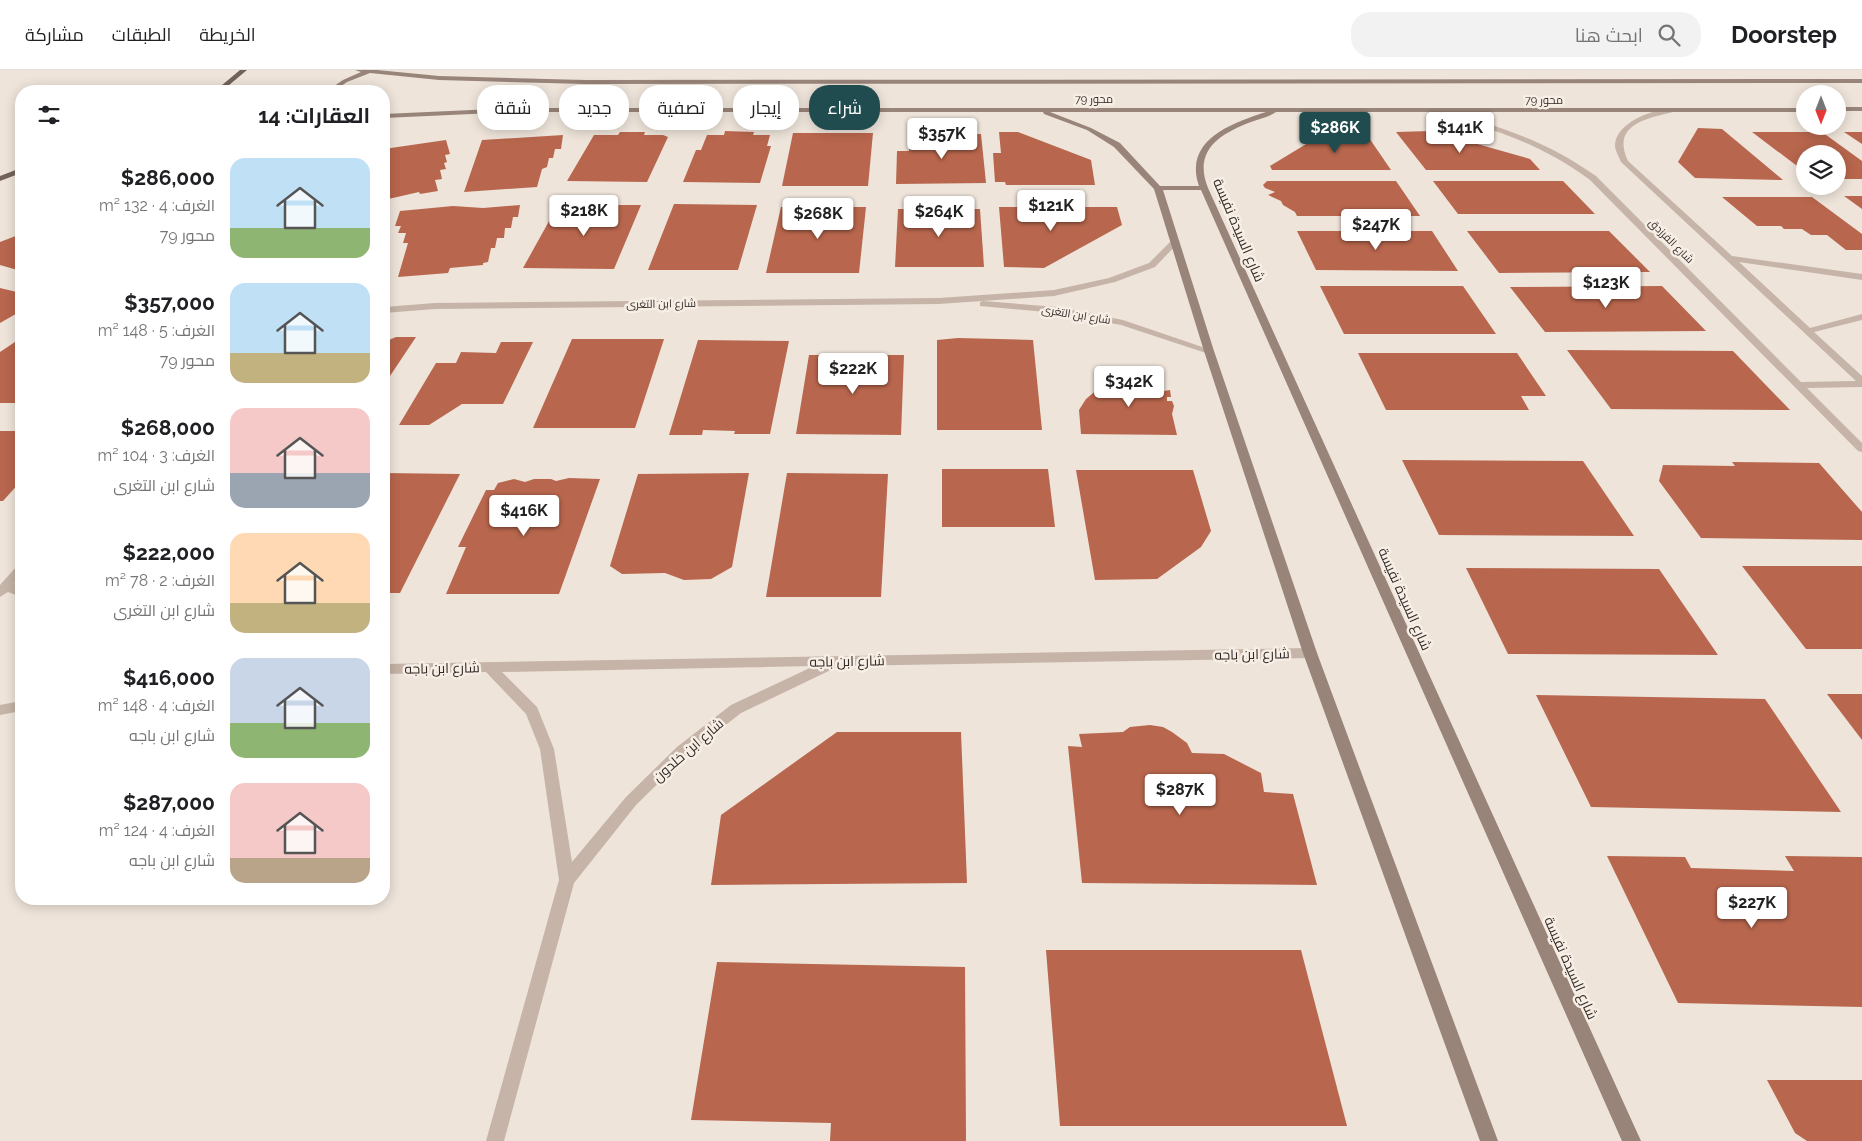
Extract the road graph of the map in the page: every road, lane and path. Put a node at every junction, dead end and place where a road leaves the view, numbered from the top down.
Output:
1 (244, 70) edge
2 (358, 70) edge
3 (369, 71) junction
4 (1862, 81) edge
5 (225, 85) edge
6 (338, 85) edge
7 (1035, 109) junction
8 (1282, 109) junction
9 (1846, 109) edge
10 (1862, 109) edge
11 (1426, 110) junction
12 (1675, 110) junction
13 (1796, 110) edge
14 (390, 116) edge
15 (15, 165) edge
16 (0, 169) edge
17 (15, 172) edge
18 (0, 178) edge
19 (1158, 188) junction
20 (1204, 188) junction
21 (1176, 241) junction
22 (1727, 258) junction
23 (1862, 277) edge
24 (938, 301) junction
25 (390, 310) edge
26 (1862, 317) edge
27 (1807, 331) junction
28 (1209, 351) junction
29 (1862, 383) edge
30 (1798, 385) junction
31 (1862, 448) edge
32 (15, 576) edge
33 (3, 590) edge
34 (1310, 653) junction
35 (840, 661) junction
36 (489, 667) junction
37 (390, 669) edge
38 (15, 707) edge
39 (0, 710) edge
40 (567, 880) junction
41 (495, 1141) edge
42 (1488, 1141) edge
43 (1632, 1141) edge

1 - 5 main road
2 - 3 main road, محور 79
3 - 4 main road, محور 79
3 - 6 main road
7 - 8 main road, محور 79
7 - 14 main road, محور 79
7 - 19 main road
8 - 11 main road, محور 79
8 - 20 main road, شارع السيدة نفيسة
9 - 10 main road
11 - 12 main road, محور 79
11 - 30 street, شارع الفرزدق
12 - 13 main road, محور 79
12 - 22 street, شارع الفرزدق
15 - 16 main road
17 - 18 main road
19 - 20 main road
19 - 21 main road
20 - 43 main road, شارع السيدة نفيسة
21 - 24 street, شارع ابن التغرى
21 - 28 main road
22 - 23 street
22 - 27 street, شارع الفرزدق
24 - 25 street, شارع ابن التغرى
24 - 28 street, شارع ابن التغرى
26 - 27 street
27 - 29 street, شارع الفرزدق
28 - 34 main road
29 - 30 street
30 - 31 street, شارع الفرزدق
32 - 33 street
34 - 35 street, شارع ابن باجه
34 - 42 main road
35 - 36 street, شارع ابن باجه
35 - 40 street, شارع ابن خلدون
36 - 37 street, شارع ابن باجه
36 - 40 street, شارع ابن خلدون
38 - 39 street
40 - 41 street, شارع ابن خلدون

